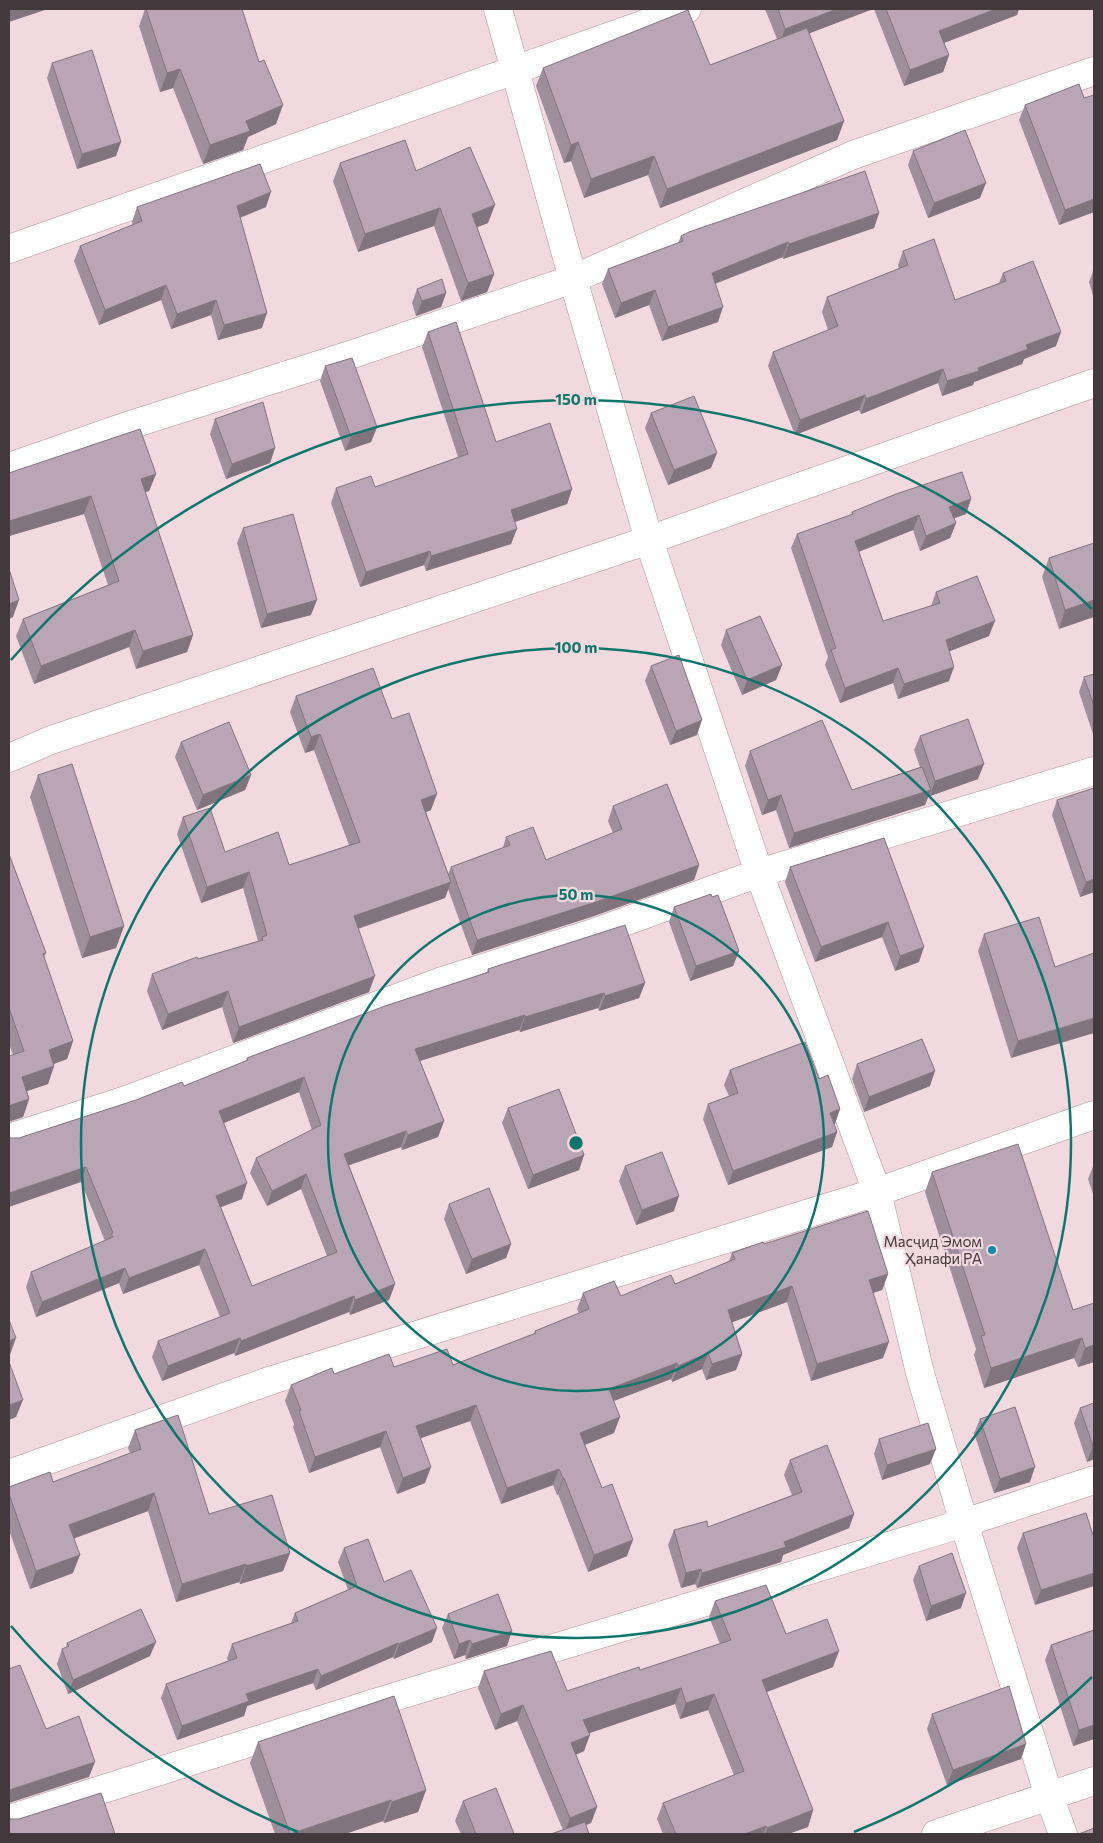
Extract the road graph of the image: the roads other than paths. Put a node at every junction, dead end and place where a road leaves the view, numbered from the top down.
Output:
1 (498, 9) edge
2 (687, 9) edge
3 (516, 70) junction
4 (1094, 71) edge
5 (9, 249) edge
6 (573, 279) junction
7 (1094, 383) edge
8 (9, 467) edge
9 (649, 540) junction
10 (9, 758) edge
11 (1094, 771) edge
12 (759, 873) junction
13 (1094, 1115) edge
14 (9, 1138) edge
15 (877, 1192) junction
16 (9, 1474) edge
17 (1094, 1480) edge
18 (964, 1523) junction
19 (1094, 1781) edge
20 (1049, 1796) junction
21 (9, 1819) edge
22 (936, 1834) edge
23 (1063, 1834) edge

1 - 3 street
2 - 3 street
3 - 5 street
3 - 6 street
4 - 6 street
6 - 8 street
6 - 9 street
7 - 9 street
9 - 10 street
9 - 12 street
11 - 12 street
12 - 14 street
12 - 15 street
13 - 15 street
15 - 16 street
15 - 18 street
17 - 18 street
18 - 20 street
18 - 21 street
19 - 20 street
20 - 22 street
20 - 23 street

